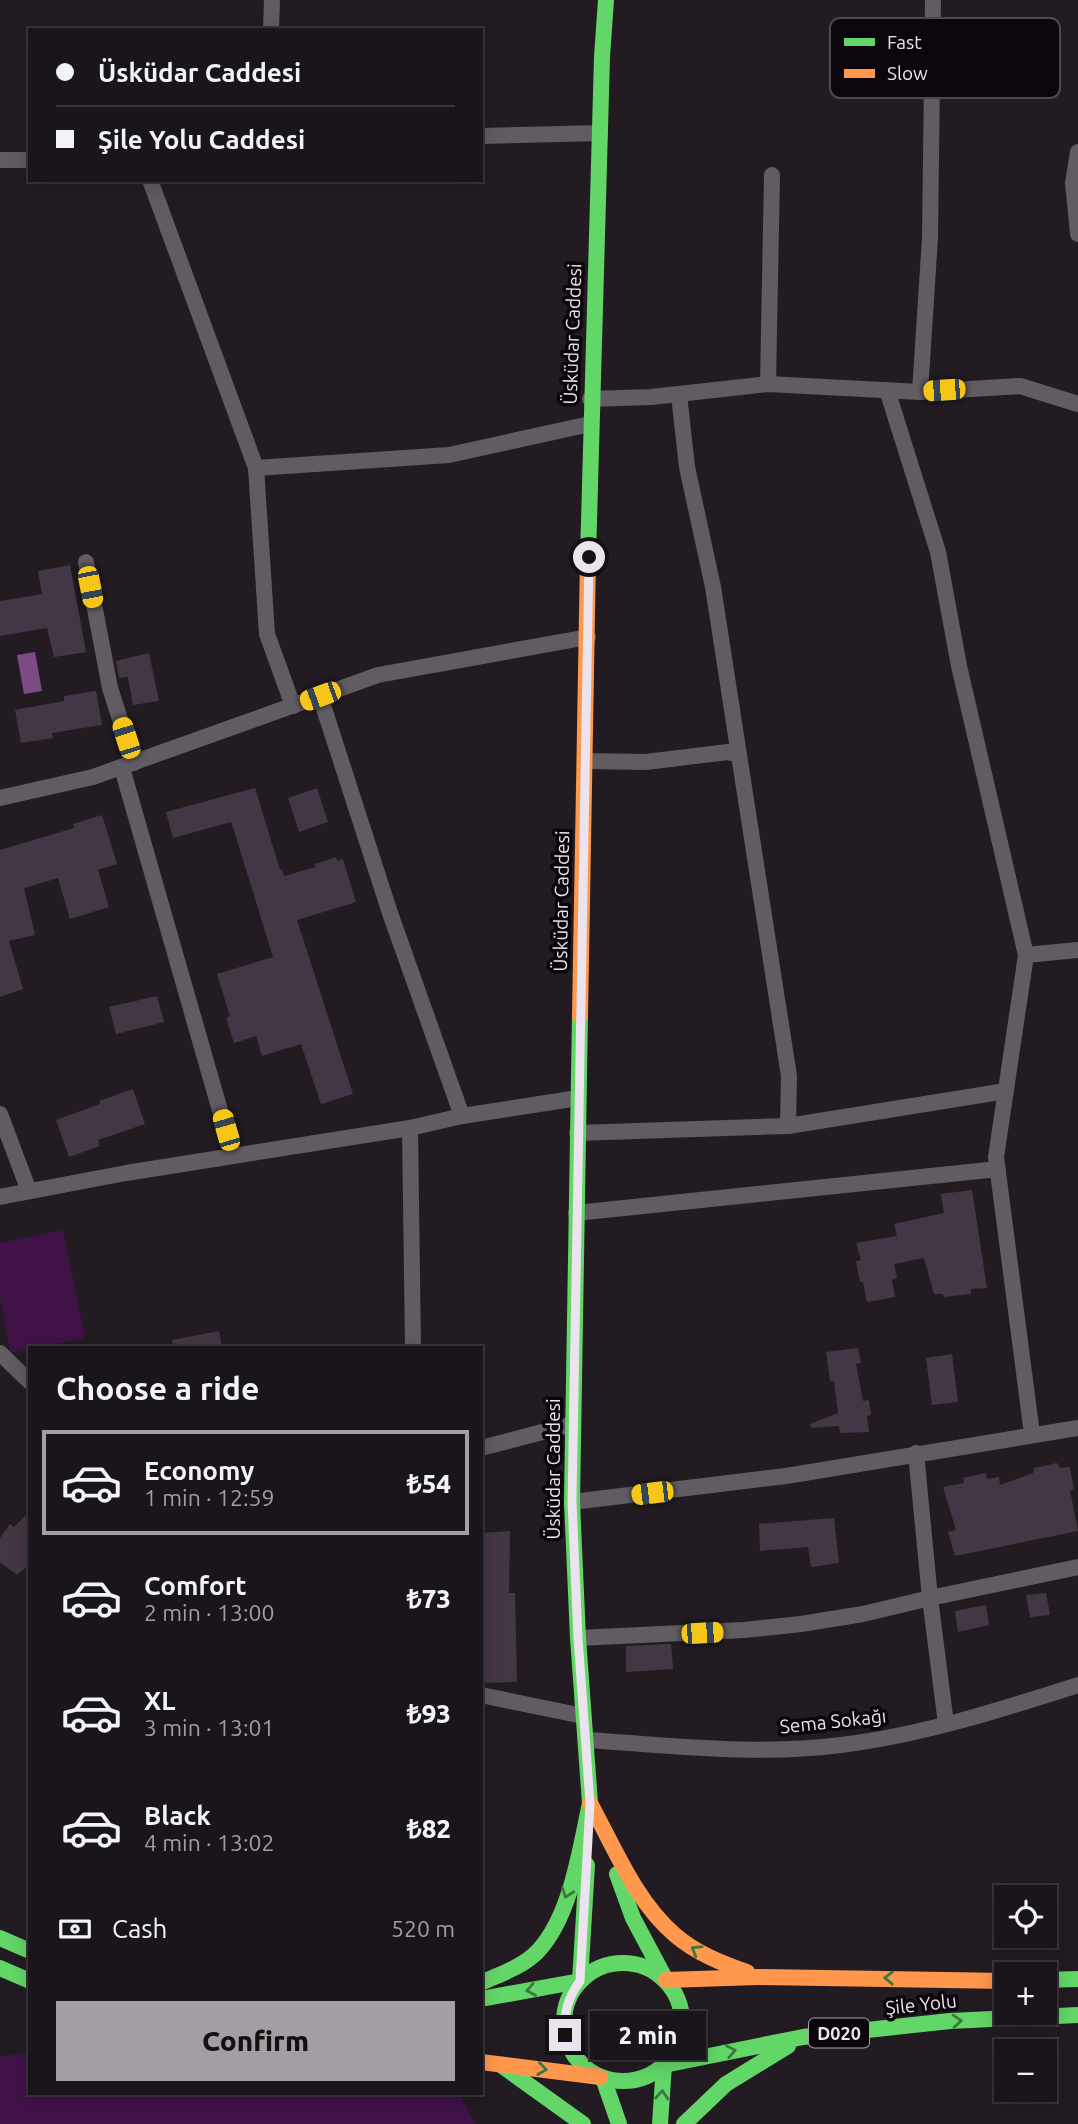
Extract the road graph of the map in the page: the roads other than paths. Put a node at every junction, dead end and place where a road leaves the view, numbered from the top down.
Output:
1 (272, 0) edge
2 (606, 0) edge
3 (933, 0) edge
4 (933, 18) edge
5 (271, 28) edge
6 (932, 98) edge
7 (600, 133) junction
8 (483, 136) edge
9 (1078, 152) edge
10 (0, 160) edge
11 (28, 160) edge
12 (772, 175) dead end
13 (151, 182) edge
14 (1078, 234) edge
15 (768, 384) junction
16 (887, 390) junction
17 (920, 392) junction
18 (679, 395) junction
19 (590, 399) junction
20 (1078, 404) edge
21 (590, 424) junction
22 (257, 468) junction
23 (86, 562) dead end
24 (588, 637) junction
25 (320, 696) junction
26 (293, 706) junction
27 (739, 755) junction
28 (585, 761) junction
29 (128, 765) junction
30 (0, 798) edge
31 (1078, 950) edge
32 (1026, 955) junction
33 (1006, 1091) junction
34 (578, 1098) junction
35 (0, 1114) edge
36 (462, 1116) junction
37 (788, 1126) junction
38 (410, 1128) junction
39 (577, 1133) junction
40 (233, 1156) junction
41 (998, 1169) junction
42 (29, 1191) junction
43 (0, 1197) edge
44 (576, 1213) junction
45 (413, 1346) edge
46 (0, 1353) edge
47 (28, 1380) edge
48 (573, 1424) junction
49 (1078, 1428) edge
50 (1032, 1434) junction
51 (483, 1447) edge
52 (916, 1453) junction
53 (572, 1502) junction
54 (1078, 1567) edge
55 (930, 1598) junction
56 (578, 1638) junction
57 (1078, 1685) edge
58 (483, 1695) edge
59 (583, 1716) junction
60 (946, 1724) junction
61 (586, 1740) junction
62 (590, 1803) junction
63 (0, 1938) edge
64 (28, 1950) edge
65 (0, 1968) edge
66 (758, 1977) junction
67 (1078, 1979) edge
68 (28, 1980) edge
69 (666, 1980) junction
70 (1057, 1980) edge
71 (580, 1981) junction
72 (994, 1981) edge
73 (483, 1982) edge
74 (483, 1999) edge
75 (1078, 2015) edge
76 (803, 2037) junction
77 (483, 2062) edge
78 (499, 2063) junction
79 (664, 2065) junction
80 (603, 2078) junction
81 (583, 2124) edge
82 (619, 2124) edge
83 (660, 2124) edge
84 (684, 2124) edge

1 - 5 street
2 - 7 main road, Üsküdar Caddesi
3 - 4 street
6 - 17 street
7 - 8 street
7 - 19 main road, Üsküdar Caddesi
9 - 14 street
10 - 11 street
12 - 15 street
13 - 22 street
15 - 16 street
15 - 18 street
16 - 17 street
16 - 32 street
17 - 20 street
18 - 19 street
18 - 27 street
19 - 21 main road, Üsküdar Caddesi
21 - 22 street
21 - 24 main road, Üsküdar Caddesi
22 - 26 street
23 - 29 street
24 - 25 street
24 - 28 main road, Üsküdar Caddesi
25 - 26 street
25 - 36 street
26 - 29 street
27 - 28 street
27 - 37 street
28 - 34 main road, Üsküdar Caddesi
29 - 30 street
29 - 40 street
31 - 32 street
32 - 33 street
33 - 37 street
33 - 41 street
34 - 36 street
34 - 39 main road, Üsküdar Caddesi
35 - 42 street
36 - 38 street
37 - 39 street
38 - 40 street
38 - 45 street
39 - 44 main road, Üsküdar Caddesi
40 - 42 street
41 - 44 street
41 - 50 street
42 - 43 street
44 - 48 main road, Üsküdar Caddesi
46 - 47 street
48 - 51 street
48 - 53 main road, Üsküdar Caddesi
49 - 50 street
50 - 52 street
52 - 53 street
52 - 55 street
53 - 56 main road, Üsküdar Caddesi
54 - 55 street
55 - 56 street
55 - 60 street
56 - 59 main road, Üsküdar Caddesi
57 - 60 street, Sema Sokağı
58 - 59 street
59 - 61 main road, Üsküdar Caddesi
60 - 61 street, Sema Sokağı
61 - 62 main road, Üsküdar Caddesi
66 -> 62 main road
62 - 69 main road, Üsküdar Caddesi
62 - 71 main road, Üsküdar Caddesi
62 -> 73 main road
63 - 64 main road
65 - 68 main road
66 - 69 main road, Şile Yolu
72 -> 66 main road, Şile Yolu
67 - 70 main road
69 - 71 main road
69 - 79 main road
71 -> 74 main road
71 - 80 main road
76 -> 75 main road, Şile Yolu / D020
79 -> 76 main road, Şile Yolu / D020
76 - 84 main road
77 - 78 main road
78 -> 80 main road
78 - 81 main road
79 - 80 main road
83 -> 79 main road
80 - 82 main road

